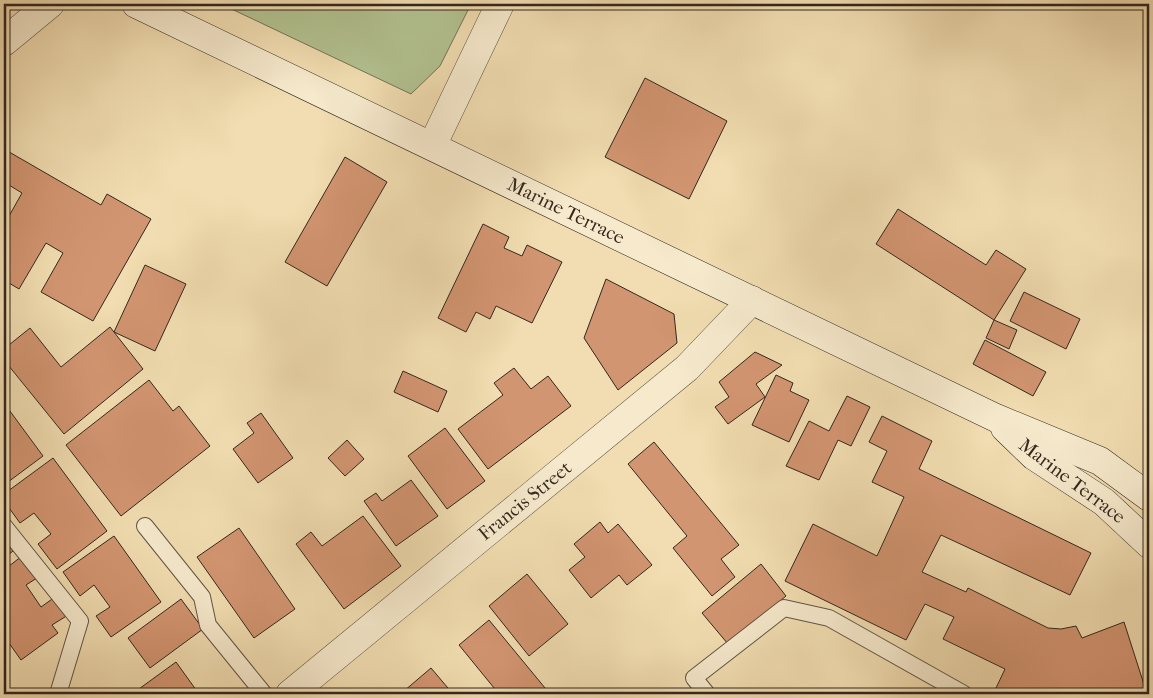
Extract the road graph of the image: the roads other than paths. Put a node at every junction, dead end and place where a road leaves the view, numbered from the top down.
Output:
1 (50, 4) edge
2 (136, 4) edge
3 (500, 4) edge
4 (4, 42) edge
5 (432, 146) junction
6 (752, 300) junction
7 (996, 418) junction
8 (1149, 497) edge
9 (4, 526) edge
10 (145, 526) dead end
11 (1149, 544) edge
12 (58, 694) edge
13 (264, 694) edge
14 (290, 694) edge
15 (707, 694) edge
16 (964, 694) edge

1 - 4 main road
2 - 5 main road, Marine Terrace
3 - 5 main road
5 - 6 main road, Marine Terrace
6 - 7 main road, Marine Terrace
6 - 14 main road, Francis Street
7 - 8 main road, Marine Terrace
7 - 11 main road, Marine Terrace
9 - 12 lane
10 - 13 lane
15 - 16 lane

